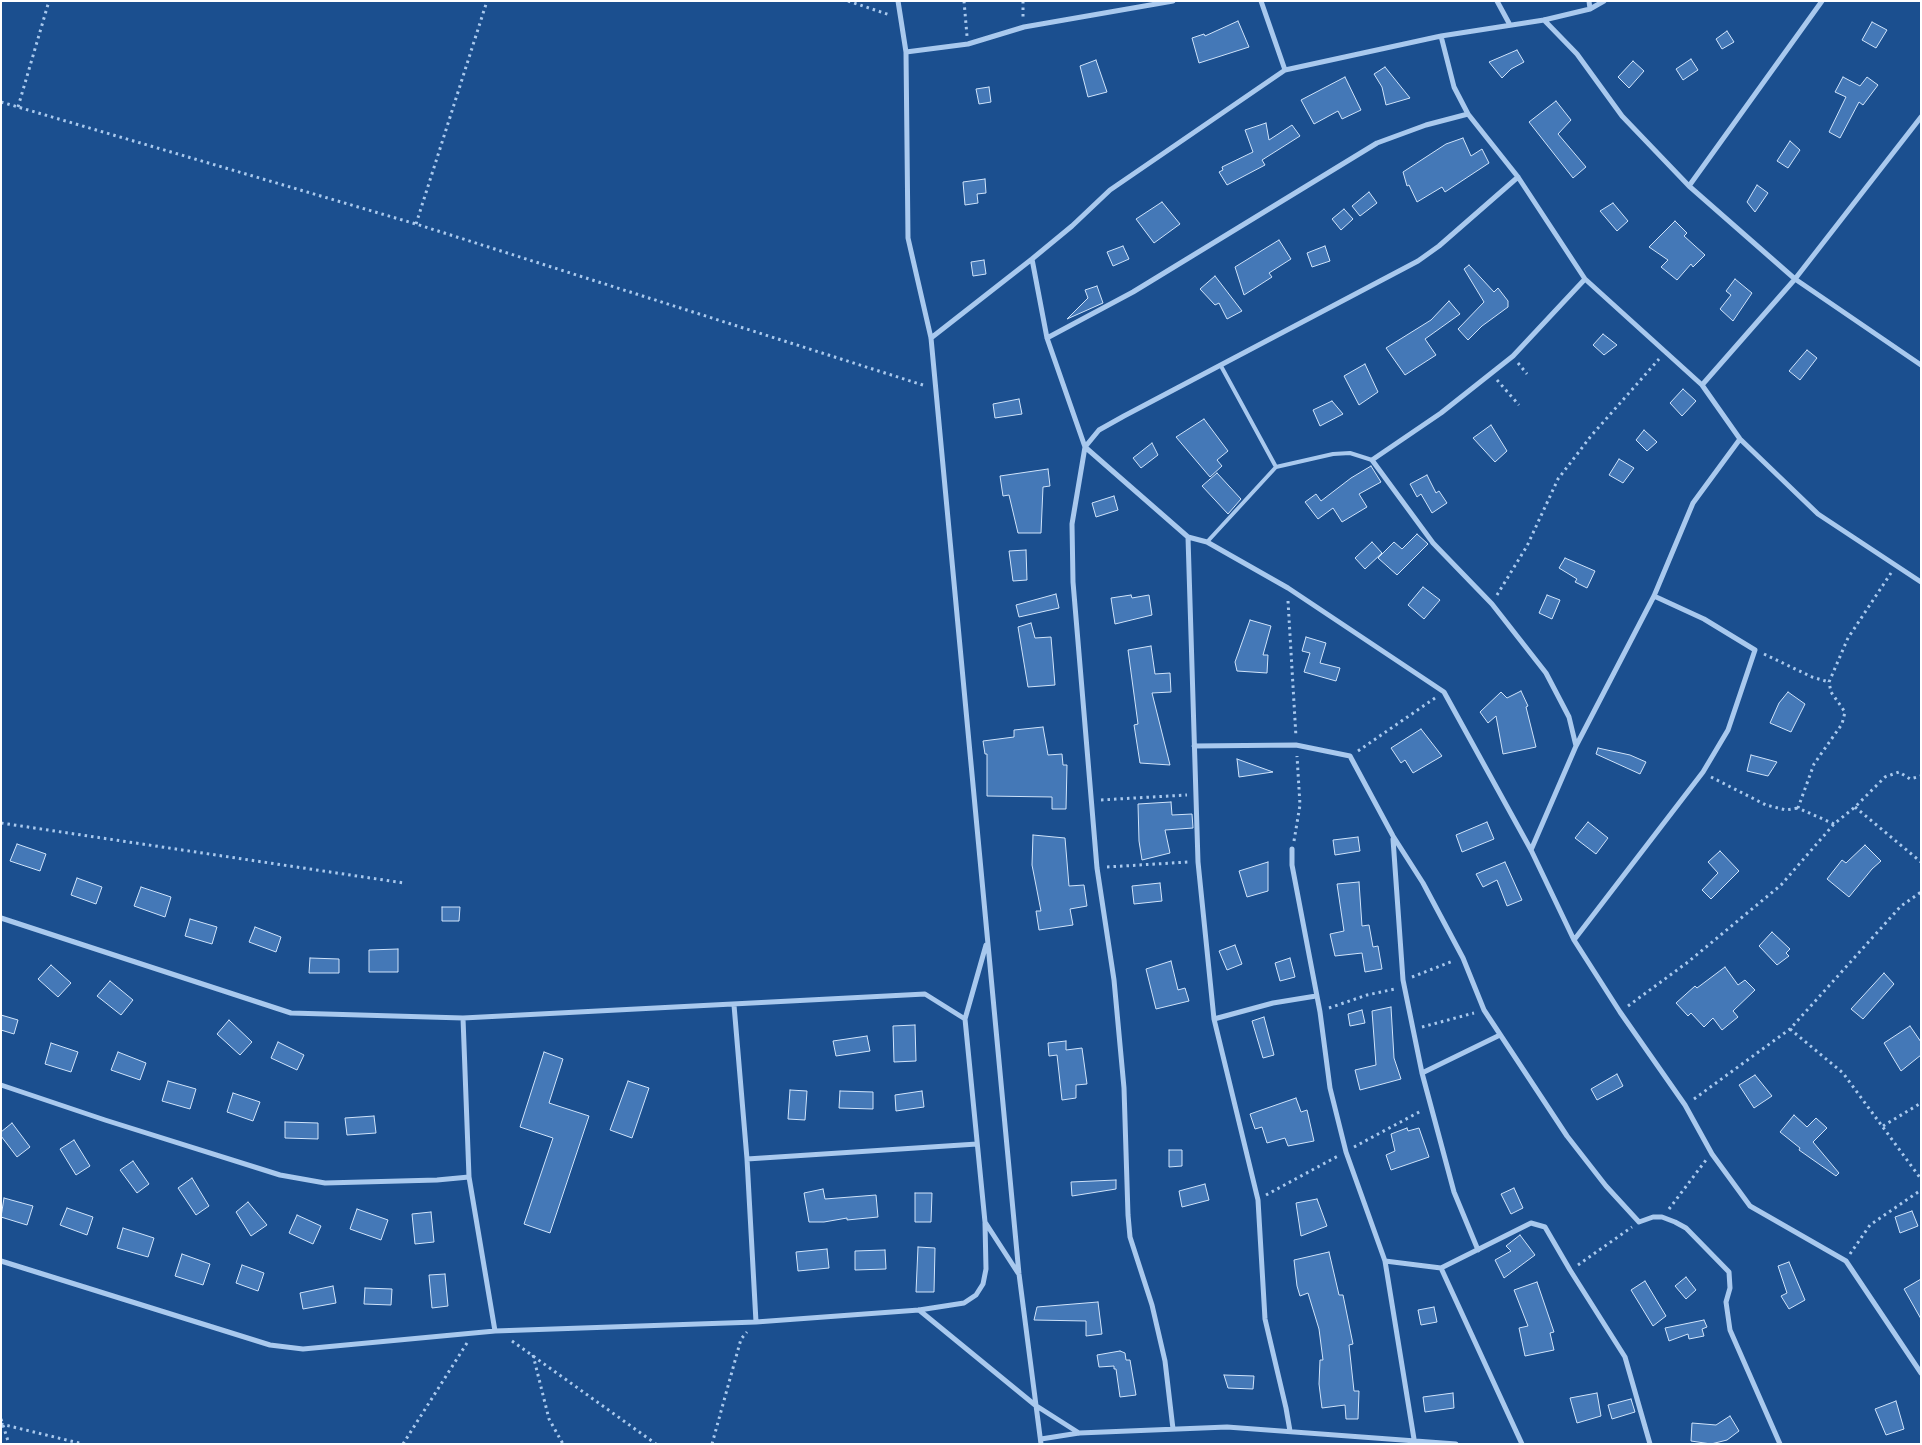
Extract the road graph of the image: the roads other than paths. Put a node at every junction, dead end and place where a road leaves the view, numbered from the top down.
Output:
1 (898, 1) edge
2 (1173, 1) edge
3 (1261, 1) edge
4 (1497, 1) edge
5 (1589, 1) edge
6 (1604, 1) edge
7 (1822, 1) edge
8 (1590, 9) junction
9 (1544, 20) junction
10 (1510, 26) junction
11 (1441, 36) junction
12 (906, 52) junction
13 (1285, 70) junction
14 (1468, 114) junction
15 (1921, 117) edge
16 (1518, 178) junction
17 (1689, 186) junction
18 (1032, 259) junction
19 (1585, 279) junction
20 (1795, 279) junction
21 (930, 338) junction
22 (1047, 338) junction
23 (1921, 365) edge
24 (1221, 366) junction
25 (1702, 385) junction
26 (1740, 439) junction
27 (1085, 447) junction
28 (1372, 460) junction
29 (1276, 468) junction
30 (1188, 538) junction
31 (1208, 542) junction
32 (1921, 582) edge
33 (1654, 596) junction
34 (1194, 746) junction
35 (1576, 746) junction
36 (1393, 836) junction
37 (1292, 849) road end
38 (1531, 850) junction
39 (1, 918) edge
40 (1574, 940) junction
41 (987, 942) junction
42 (1316, 996) junction
43 (734, 1004) junction
44 (463, 1018) junction
45 (965, 1018) junction
46 (1214, 1019) junction
47 (1500, 1035) junction
48 (1422, 1073) junction
49 (1, 1085) edge
50 (977, 1144) junction
51 (747, 1159) junction
52 (469, 1177) junction
53 (985, 1222) junction
54 (1478, 1250) junction
55 (1, 1261) edge
56 (1385, 1261) junction
57 (1441, 1268) junction
58 (1019, 1274) junction
59 (919, 1310) junction
60 (756, 1322) junction
61 (494, 1330) junction
62 (1921, 1373) edge
63 (1035, 1405) junction
64 (1173, 1430) junction
65 (1290, 1431) junction
66 (1079, 1433) junction
67 (1414, 1439) junction
68 (1041, 1441) edge
69 (1456, 1444) edge
70 (1522, 1444) edge
71 (1650, 1444) edge
72 (1780, 1444) edge

1 - 12 street
2 - 12 street
3 - 13 street
4 - 10 street
5 - 8 street
6 - 8 street
7 - 17 street
8 - 9 street
9 - 10 street
9 - 17 street
10 - 11 street
11 - 13 street
11 - 14 street
12 - 21 street
13 - 18 street
14 - 16 street
14 - 22 street
15 - 20 street
16 - 19 street
16 - 24 street
17 - 20 street
18 - 21 street
18 - 22 street
19 - 25 street
19 - 28 street
20 - 23 street
20 - 25 street
21 - 41 street
22 - 27 street
24 - 27 street
24 - 29 lane
25 - 26 street
26 - 32 street
26 - 33 street
27 - 30 street
27 - 64 street
28 - 29 lane
28 - 35 street
29 - 31 lane
30 - 31 street
30 - 34 street
31 - 38 street
33 - 35 street
33 - 40 street
34 - 36 street
34 - 46 street
35 - 38 street
36 - 47 street
36 - 48 street
37 - 42 street
38 - 40 street
39 - 44 street
40 - 62 street
41 - 45 street
41 - 58 street
42 - 46 street
42 - 56 street
43 - 44 street
43 - 45 street
43 - 51 street
44 - 52 street
45 - 50 street
46 - 65 street
47 - 48 street
47 - 72 street
48 - 54 street
49 - 52 street
50 - 51 street
50 - 53 street
51 - 60 street
52 - 61 street
53 - 58 street
53 - 59 street
54 - 57 street
54 - 71 street
55 - 61 street
56 - 57 street
56 - 67 street
57 - 70 street
58 - 63 street
59 - 60 street
59 - 63 street
60 - 61 street
63 - 66 street
63 - 68 street
64 - 65 street
64 - 66 street
65 - 67 street
66 - 68 street
67 - 69 street

